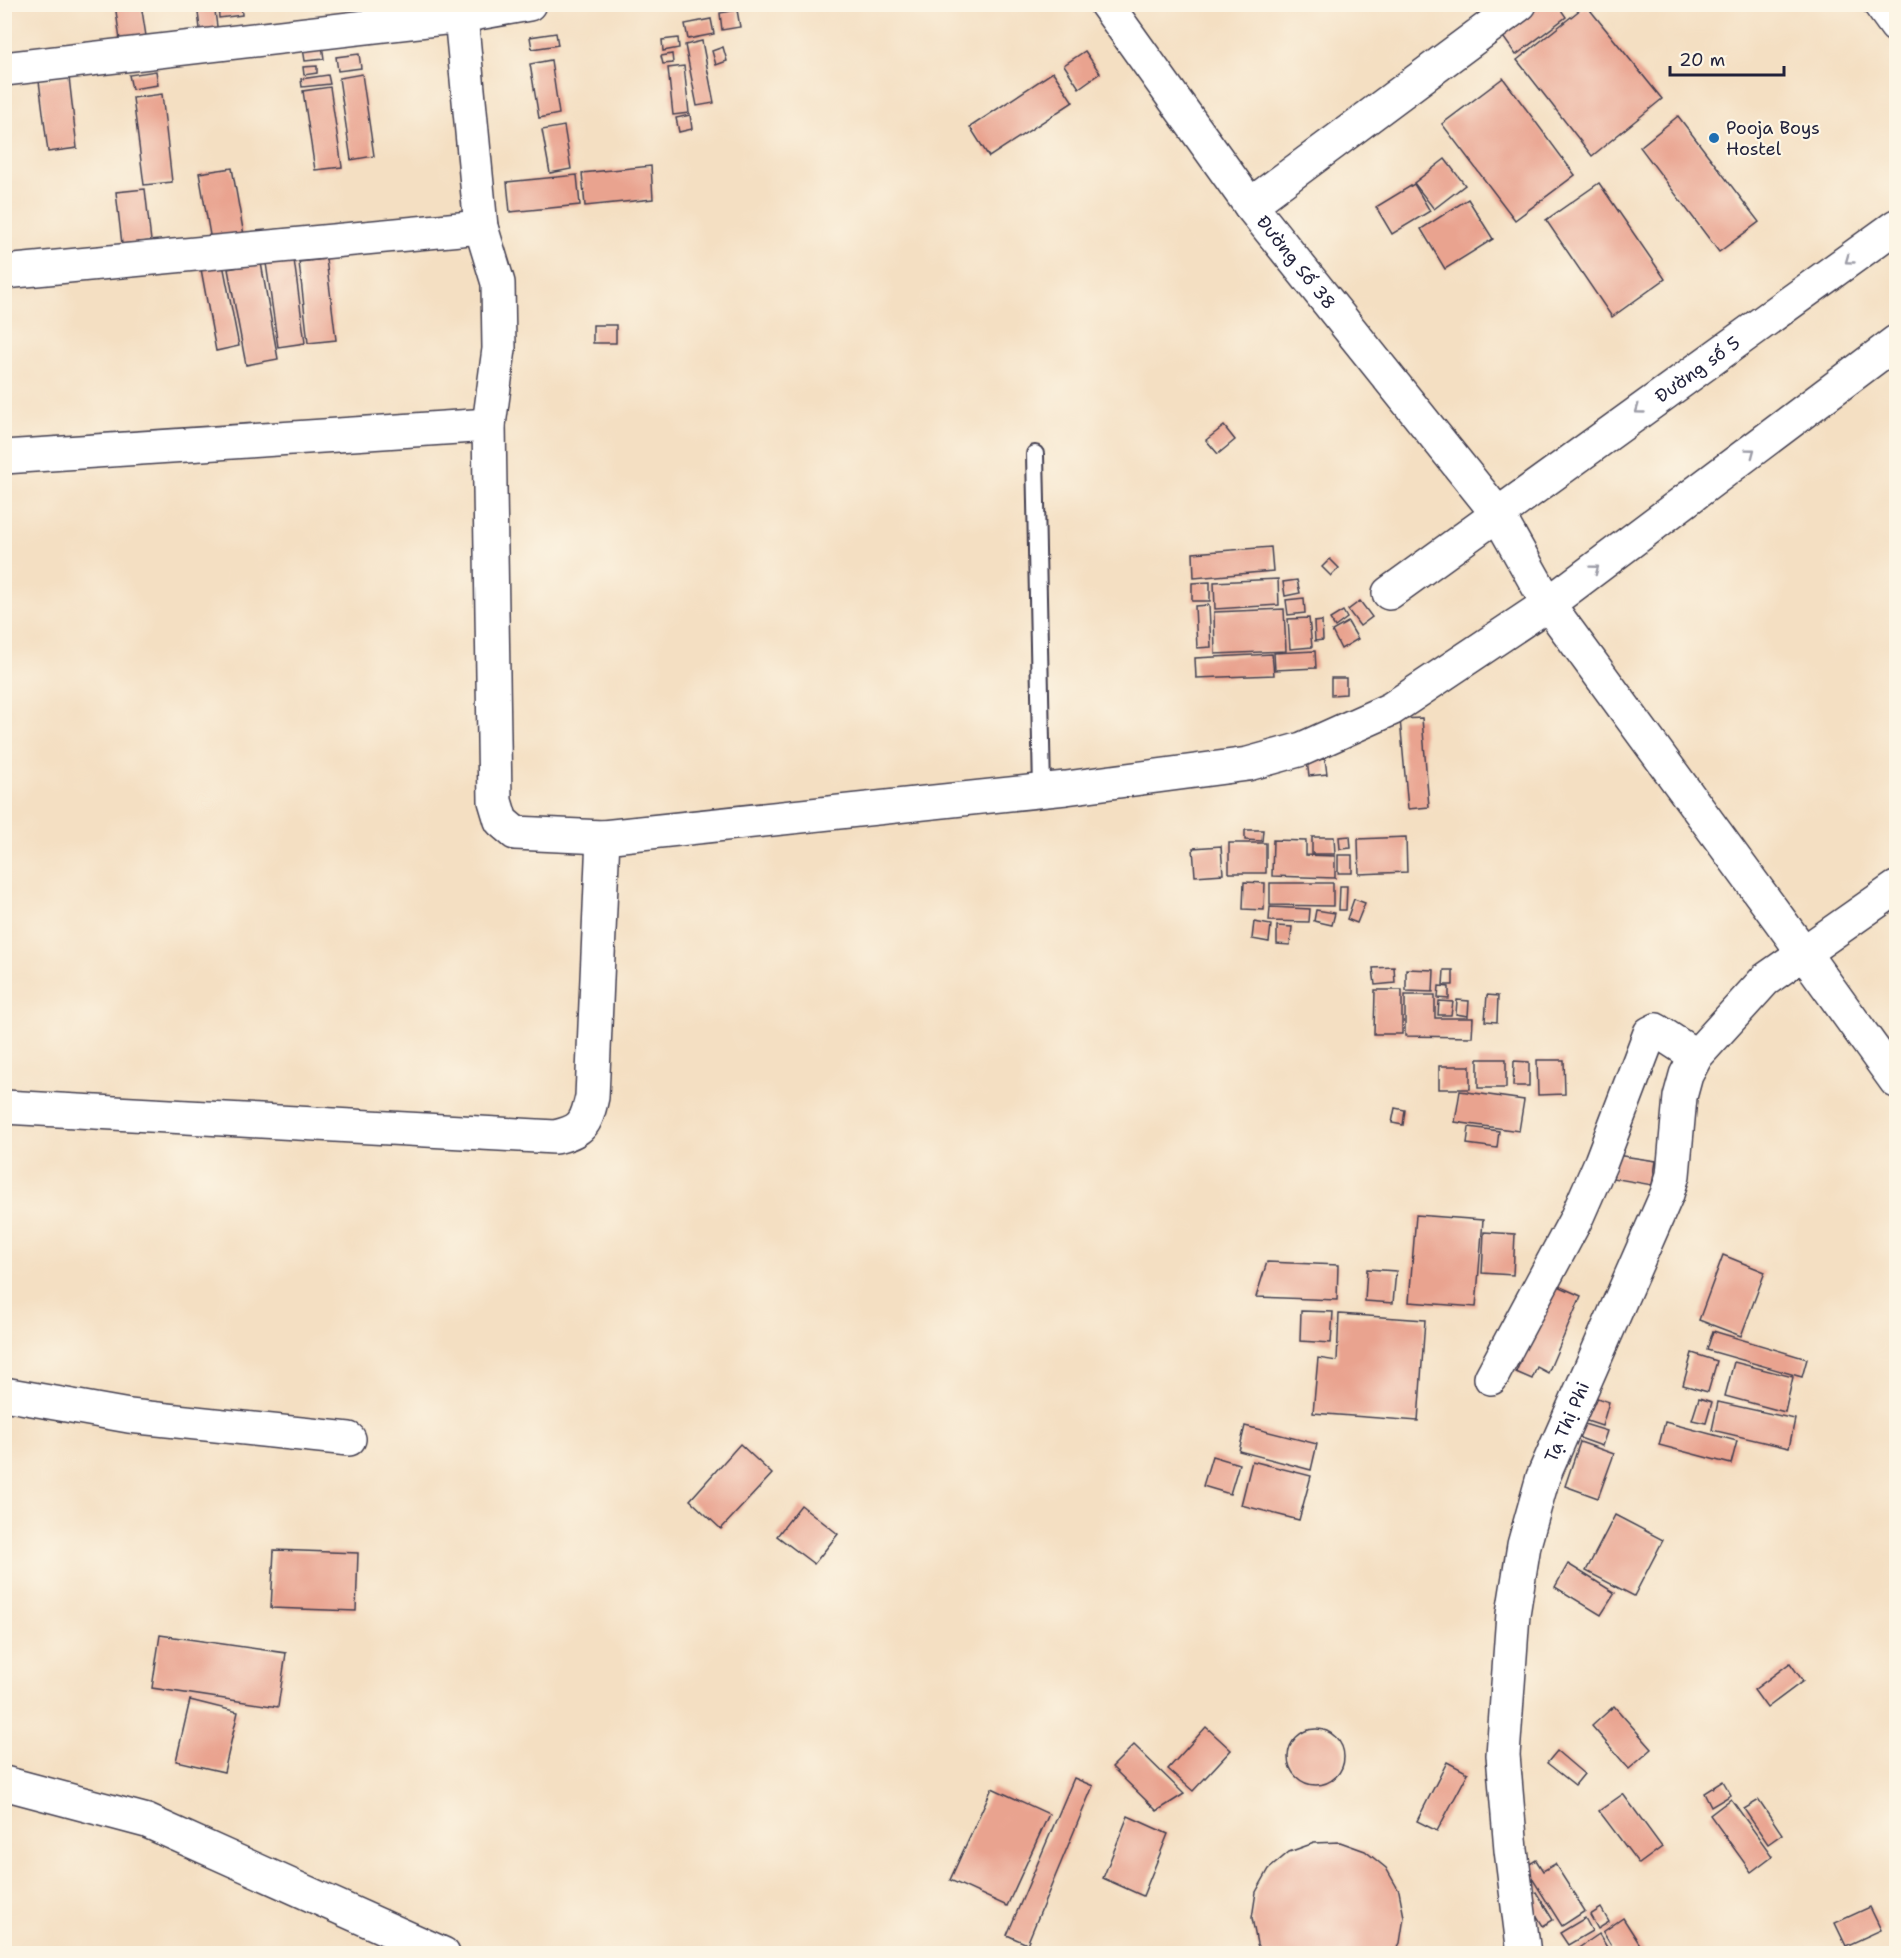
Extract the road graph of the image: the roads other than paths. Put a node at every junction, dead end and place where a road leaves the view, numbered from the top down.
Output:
1 (529, 4) edge
2 (1106, 4) edge
3 (1520, 4) edge
4 (1880, 4) edge
5 (460, 16) junction
6 (1896, 26) edge
7 (4, 69) edge
8 (1250, 205) junction
9 (1896, 226) edge
10 (480, 227) junction
11 (4, 272) edge
12 (1896, 342) edge
13 (489, 425) junction
14 (1035, 454) dead end
15 (4, 457) edge
16 (1497, 513) junction
17 (1389, 593) dead end
18 (1548, 604) junction
19 (1042, 790) junction
20 (603, 837) junction
21 (1896, 888) edge
22 (1803, 952) junction
23 (1696, 1056) junction
24 (1896, 1081) edge
25 (4, 1107) edge
26 (1491, 1378) dead end
27 (4, 1394) edge
28 (349, 1439) dead end
29 (4, 1783) edge
30 (443, 1953) edge
31 (1524, 1953) edge

1 - 5 street
2 - 8 street, Đường Số 38
3 - 8 street
4 - 6 street
5 - 7 street
5 - 10 street
8 - 16 street, Đường Số 38
9 -> 16 street, Đường số 5
10 - 11 street
10 - 13 street
18 -> 12 street
13 - 15 street
13 - 20 street
14 - 19 lane
16 - 17 street, Đường số 5
16 - 18 street, Đường Số 38
18 - 19 street
18 - 22 street, Đường Số 38
19 - 20 street
20 - 25 street
21 - 22 street, Tạ Thị Phi
22 - 23 street, Tạ Thị Phi
22 - 24 street, Đường Số 38
23 - 26 street
23 - 31 street, Tạ Thị Phi
27 - 28 street
29 - 30 street

